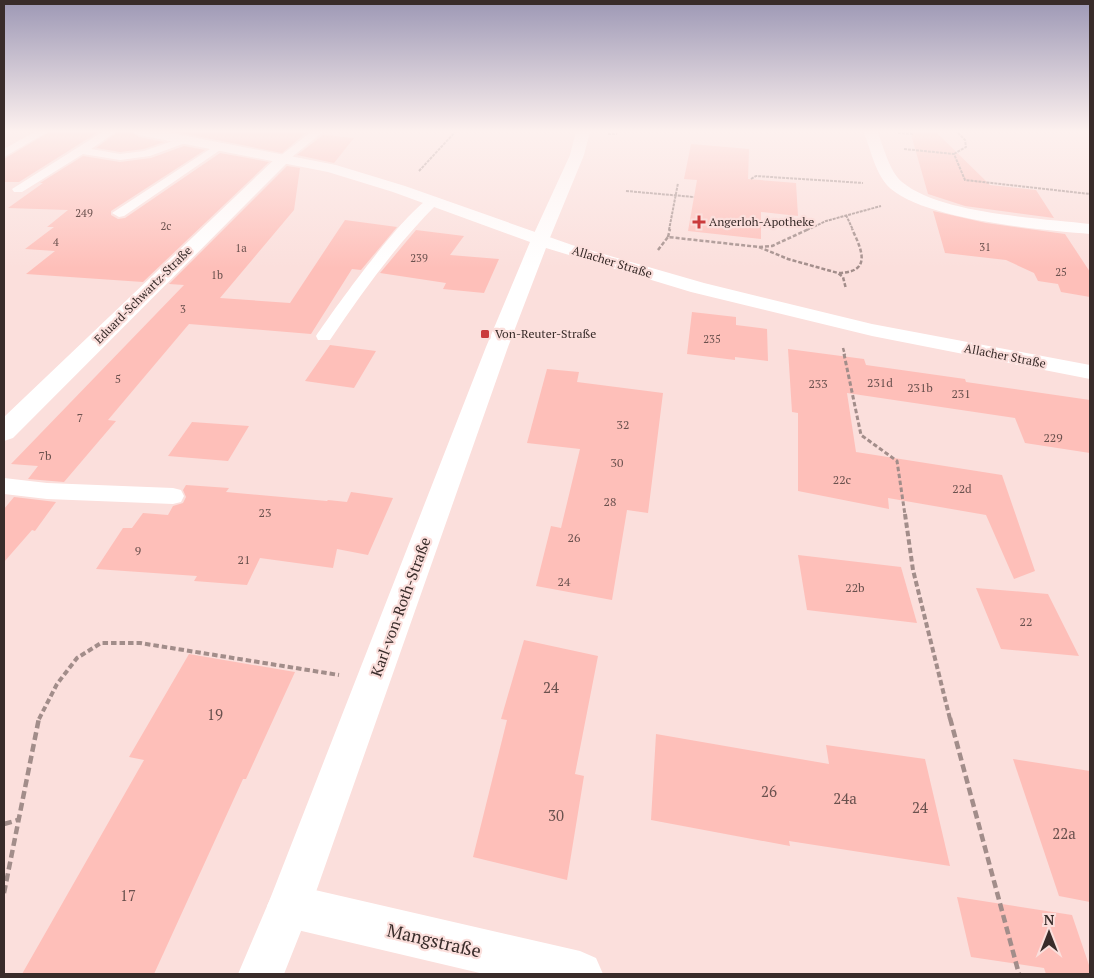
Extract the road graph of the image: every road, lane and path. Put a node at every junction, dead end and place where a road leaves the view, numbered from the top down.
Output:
1 (38, 177) edge
2 (173, 177) edge
3 (265, 177) edge
4 (359, 177) edge
5 (412, 177) edge
6 (568, 177) edge
7 (755, 177) edge
8 (764, 177) edge
9 (890, 177) edge
10 (964, 177) edge
11 (781, 178) junction
12 (751, 179) dead end
13 (781, 182) dead end
14 (678, 183) dead end
15 (895, 185) junction
16 (18, 189) dead end
17 (399, 189) junction
18 (626, 191) dead end
19 (1090, 194) edge
20 (676, 196) junction
21 (694, 197) dead end
22 (429, 200) junction
23 (882, 206) dead end
24 (118, 213) dead end
25 (846, 215) junction
26 (1090, 229) edge
27 (668, 237) junction
28 (540, 240) junction
29 (759, 247) junction
30 (640, 272) junction
31 (838, 273) junction
32 (846, 289) dead end
33 (340, 291) dead end
34 (324, 336) dead end
35 (844, 352) dead end
36 (1090, 372) edge
37 (4, 432) edge
38 (4, 486) edge
39 (173, 496) dead end
40 (373, 680) junction
41 (18, 820) junction
42 (4, 824) edge
43 (4, 894) edge
44 (289, 906) junction
45 (261, 974) edge
46 (580, 974) edge
47 (1019, 974) edge

1 - 16 lane
2 - 24 lane
3 - 37 street, Eduard-Schwartz-Straße
4 - 17 street, Allacher Straße
5 - 17 path
6 - 28 street
7 - 12 path
8 - 11 path
9 - 15 street
10 - 19 path
11 - 13 path
11 - 15 path
14 - 20 path
15 - 26 street
17 - 22 street, Allacher Straße
18 - 20 path
20 - 21 path
20 - 27 path
22 - 28 street, Allacher Straße
22 - 33 lane
22 - 34 lane
23 - 25 path
25 - 29 path
25 - 31 path
27 - 29 path
27 - 30 path
28 - 30 street, Allacher Straße
28 - 40 street, Karl-von-Roth-Straße
29 - 31 path
30 - 36 street, Allacher Straße
31 - 32 path
35 - 47 path
38 - 39 lane
40 - 41 path
40 - 44 street, Karl-von-Roth-Straße
41 - 42 path
41 - 43 path
44 - 45 street, Karl-von-Roth-Straße
44 - 46 street, Mangstraße

